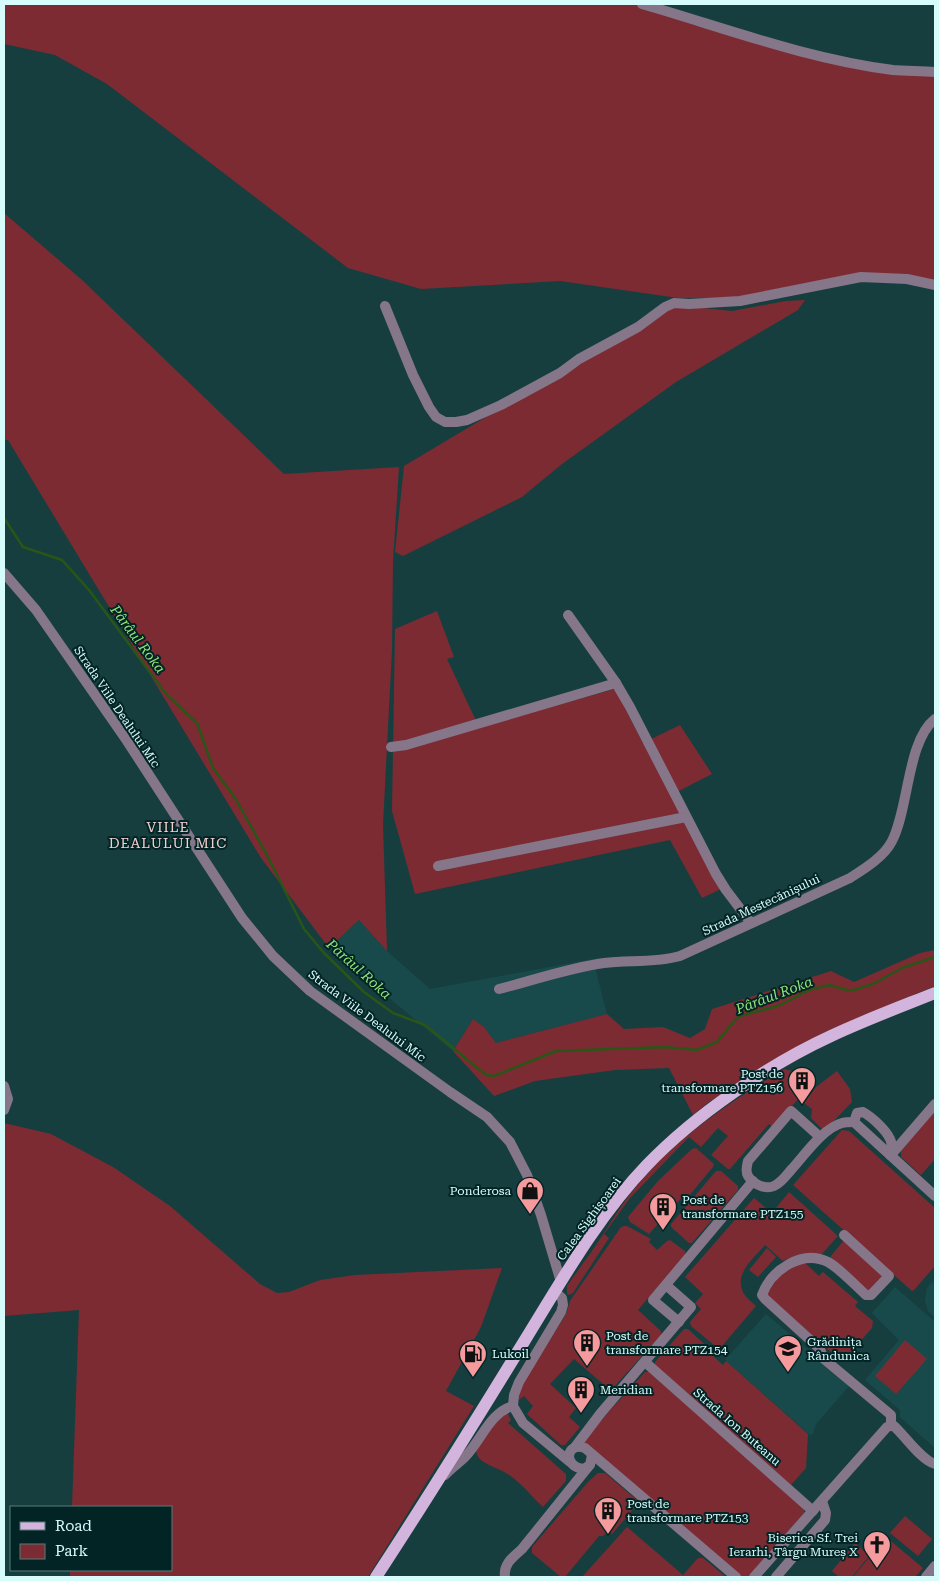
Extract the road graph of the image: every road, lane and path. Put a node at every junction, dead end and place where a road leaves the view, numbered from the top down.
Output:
1 (642, 4) edge
2 (935, 72) edge
3 (935, 285) edge
4 (385, 306) dead end
5 (4, 573) edge
6 (568, 615) dead end
7 (616, 683) junction
8 (935, 719) edge
9 (391, 747) dead end
10 (686, 816) junction
11 (438, 866) dead end
12 (751, 923) junction
13 (499, 988) dead end
14 (935, 993) edge
15 (4, 1086) edge
16 (935, 1104) edge
17 (4, 1110) edge
18 (854, 1122) junction
19 (820, 1137) junction
20 (890, 1155) junction
21 (753, 1181) junction
22 (935, 1196) edge
23 (844, 1235) dead end
24 (666, 1285) junction
25 (558, 1287) junction
26 (679, 1322) junction
27 (644, 1362) junction
28 (513, 1406) junction
29 (891, 1426) junction
30 (575, 1447) junction
31 (592, 1455) junction
32 (570, 1462) junction
33 (935, 1464) edge
34 (588, 1467) junction
35 (439, 1481) junction
36 (822, 1501) junction
37 (813, 1511) junction
38 (935, 1566) edge
39 (504, 1574) edge
40 (376, 1577) edge
41 (512, 1577) edge
42 (736, 1577) edge
43 (754, 1577) edge
44 (776, 1577) edge
45 (926, 1577) edge

1 - 2 street
3 - 4 street
5 - 25 street, Strada Viile Dealului Mic
6 - 7 street
7 - 9 street
7 - 10 street
8 - 12 street, Strada Mestecănișului
10 - 11 street
10 - 12 street
12 - 13 street, Strada Mestecănișului
14 - 25 main road, Calea Sighișoarei
15 - 17 street
16 - 20 street
18 - 19 street
18 - 20 street
18 - 20 street
19 - 21 street
19 - 21 street
20 - 22 street
21 - 24 street
23 - 29 street
24 - 26 street
24 - 26 street
25 - 28 street
25 - 35 main road, Calea Sighișoarei
26 - 27 street
27 - 30 street
27 - 37 street, Strada Ion Buteanu
28 - 32 street
28 - 35 street
29 - 33 street
29 - 36 street
30 - 31 street
30 - 32 street
31 - 34 street
31 - 42 street
32 - 34 street
34 - 39 street
35 - 40 main road, Calea Sighișoarei
36 - 37 street
36 - 44 street
37 - 43 street
38 - 45 street
39 - 41 street

